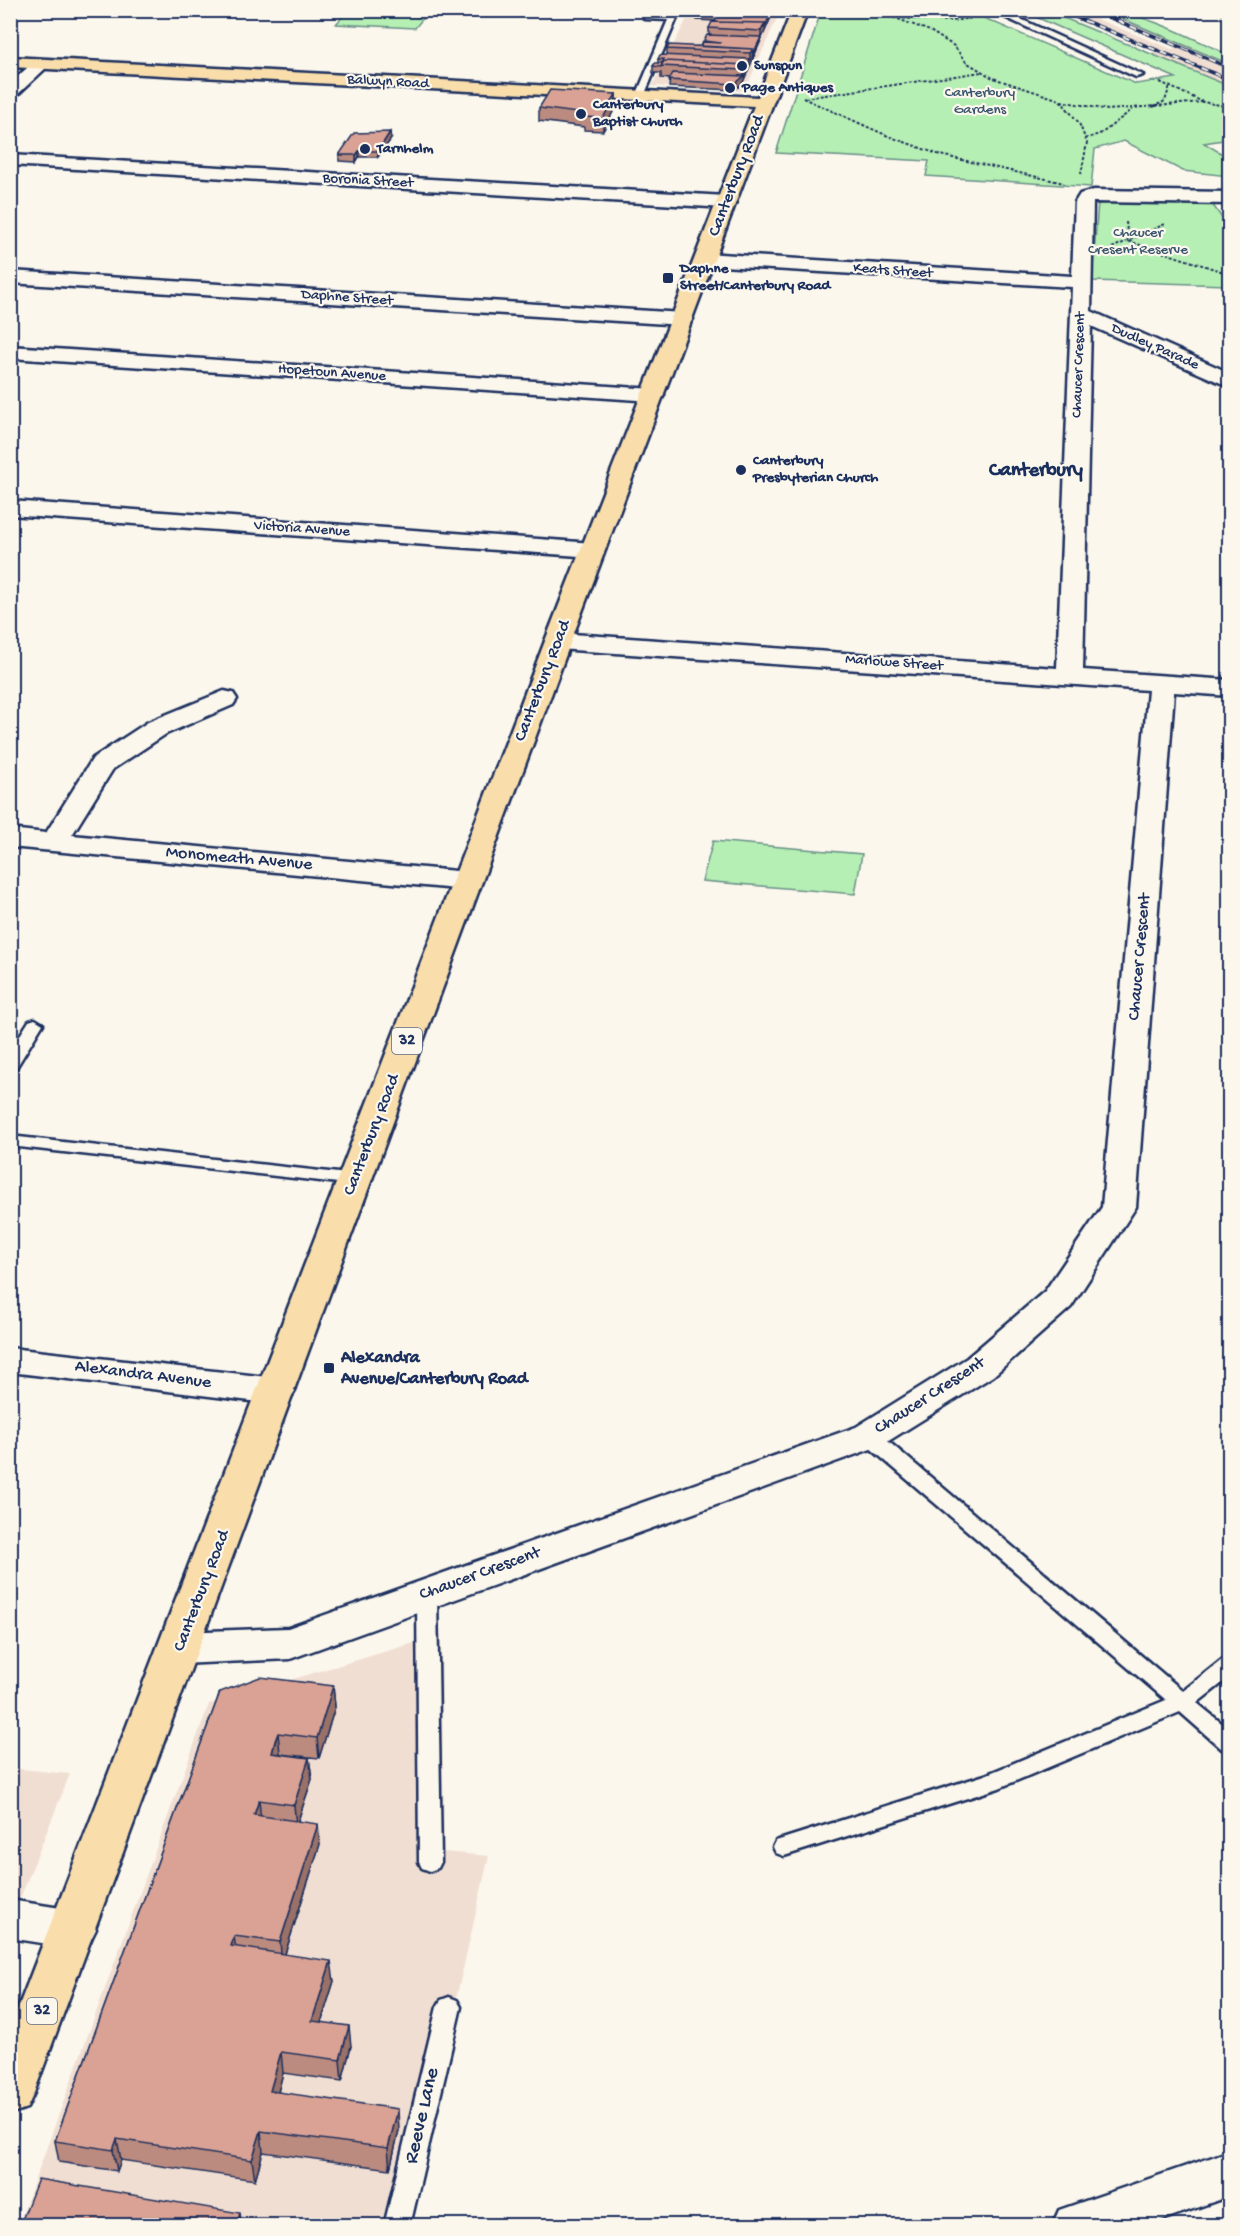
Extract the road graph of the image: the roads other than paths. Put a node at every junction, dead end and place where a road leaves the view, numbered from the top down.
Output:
1 (651, 10) edge
2 (800, 10) edge
3 (996, 12) edge
4 (10, 62) edge
5 (41, 63) junction
6 (1140, 75) road end
7 (10, 92) edge
8 (640, 96) junction
9 (768, 97) junction
10 (10, 160) edge
11 (1230, 198) edge
12 (726, 202) junction
13 (705, 259) junction
14 (1081, 273) junction
15 (10, 277) edge
16 (1080, 314) junction
17 (683, 318) junction
18 (10, 352) edge
19 (1230, 381) edge
20 (653, 395) junction
21 (10, 508) edge
22 (593, 550) junction
23 (558, 641) junction
24 (1070, 675) junction
25 (1162, 682) junction
26 (1230, 688) edge
27 (224, 699) dead end
28 (10, 838) edge
29 (54, 842) junction
30 (467, 881) junction
31 (35, 1023) dead end
32 (10, 1065) edge
33 (10, 1141) edge
34 (356, 1180) junction
35 (10, 1360) edge
36 (276, 1391) junction
37 (869, 1436) junction
38 (427, 1593) junction
39 (180, 1648) junction
40 (1230, 1665) edge
41 (1183, 1702) junction
42 (1230, 1743) edge
43 (784, 1847) dead end
44 (430, 1862) dead end
45 (10, 1919) edge
46 (73, 1929) junction
47 (449, 2007) dead end
48 (10, 2093) edge
49 (1230, 2173) edge
50 (397, 2226) edge
51 (1077, 2226) edge

1 - 8 lane
2 - 9 main road, Canterbury Road / 32
3 - 6 lane
4 - 5 main road, Balwyn Road
5 - 7 street
5 - 8 main road, Balwyn Road
8 - 9 main road, Balwyn Road
9 - 12 main road, Canterbury Road / 32
10 - 12 street, Boronia Street
11 - 14 street, Chaucer Crescent
12 - 13 main road, Canterbury Road / 32
13 - 14 street, Keats Street
13 - 17 main road, Canterbury Road / 32
14 - 16 street, Chaucer Crescent
15 - 17 street, Daphne Street
16 - 19 street, Dudley Parade
16 - 24 street, Chaucer Crescent
17 - 20 main road, Canterbury Road / 32
18 - 20 street, Hopetoun Avenue
20 - 22 main road, Canterbury Road / 32
21 - 22 street, Victoria Avenue
22 - 23 main road, Canterbury Road / 32
23 - 24 street, Marlowe Street
23 - 30 main road, Canterbury Road / 32
24 - 25 street, Marlowe Street
25 - 26 street, Marlowe Street
25 - 37 street, Chaucer Crescent
27 - 29 street
28 - 29 street, Monomeath Avenue
29 - 30 street, Monomeath Avenue
30 - 34 main road, Canterbury Road / 32
31 - 32 lane
33 - 34 lane
34 - 36 main road, Canterbury Road / 32
35 - 36 street, Alexandra Avenue
36 - 39 main road, Canterbury Road / 32
37 - 38 street, Chaucer Crescent
37 - 41 lane
38 - 39 street, Chaucer Crescent
38 - 44 lane
39 - 46 main road, Canterbury Road / 32
40 - 41 lane
41 - 42 lane
41 - 43 lane
45 - 46 street
46 - 48 main road, Canterbury Road / 32
47 - 50 lane, Reeve Lane
49 - 51 street

